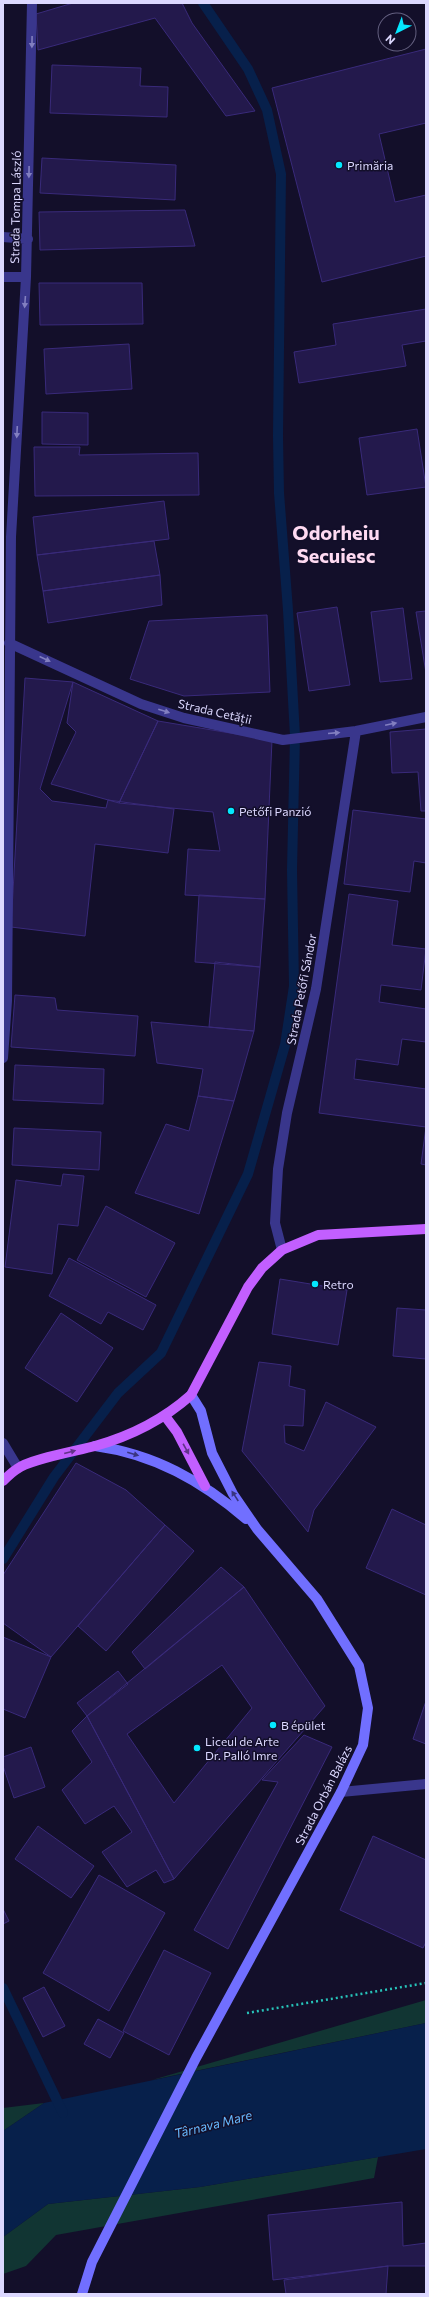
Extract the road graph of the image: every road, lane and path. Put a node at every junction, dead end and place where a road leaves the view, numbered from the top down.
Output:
1 (32, 3) edge
2 (3, 237) edge
3 (28, 239) junction
4 (3, 277) edge
5 (26, 277) junction
6 (6, 643) edge
7 (426, 717) edge
8 (356, 731) junction
9 (5, 951) edge
10 (3, 1058) edge
11 (426, 1229) edge
12 (282, 1250) junction
13 (191, 1395) junction
14 (165, 1416) junction
15 (3, 1443) edge
16 (93, 1446) junction
17 (18, 1468) junction
18 (3, 1481) edge
19 (205, 1486) junction
20 (257, 1529) junction
21 (426, 1784) edge
22 (342, 1792) junction
23 (426, 1983) edge
24 (219, 2018) junction
25 (82, 2294) edge

1 -> 3 street, Strada Tompa László
2 - 3 street
3 - 5 street, Strada Tompa László
4 - 5 street
5 -> 6 street, Strada Tompa László
6 -> 8 street, Strada Cetății
6 - 9 street, Strada Tompa László
8 -> 7 street, Strada Cetății
8 - 12 street, Strada Petőfi Sándor
9 - 10 street, Strada Tompa László
11 - 12 main road
12 - 13 main road
13 - 14 main road
20 -> 13 main road, Strada Orbán Balázs
14 - 16 main road
14 -> 19 main road
15 - 17 street
17 -> 16 main road
16 -> 19 main road, Strada Orbán Balázs
17 - 18 main road
19 - 20 main road, Strada Orbán Balázs
20 - 22 main road, Strada Orbán Balázs
21 - 22 street
22 - 24 main road, Strada Orbán Balázs
23 - 24 path
24 - 25 main road, Strada Orbán Balázs

